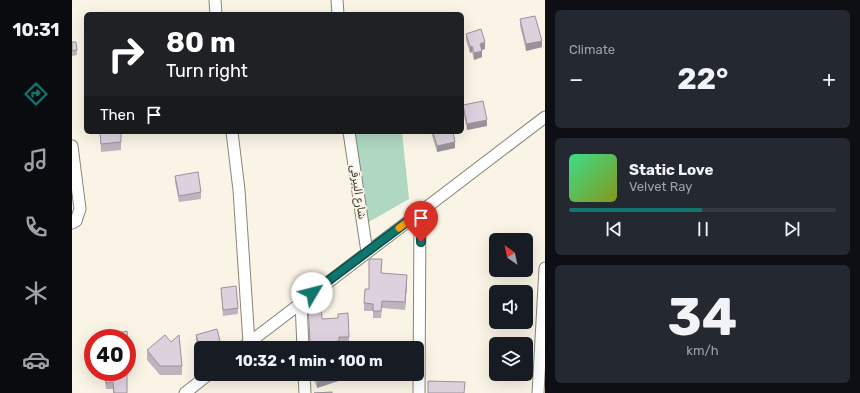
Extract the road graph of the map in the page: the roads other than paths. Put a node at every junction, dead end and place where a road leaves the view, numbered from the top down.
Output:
1 (214, 0) edge
2 (337, 0) edge
3 (216, 12) edge
4 (338, 12) edge
5 (545, 117) edge
6 (232, 134) edge
7 (349, 134) edge
8 (72, 146) edge
9 (420, 212) junction
10 (72, 223) edge
11 (368, 252) junction
12 (545, 268) edge
13 (301, 302) junction
14 (245, 341) edge
15 (250, 341) edge
16 (303, 341) edge
17 (304, 381) edge
18 (198, 388) edge
19 (185, 393) edge
20 (305, 393) edge
21 (419, 393) edge
22 (538, 393) edge

1 - 3 street
2 - 4 street
5 - 9 street
6 - 14 street
7 - 11 street, شارع البيرقى
8 - 10 street
9 - 11 street
9 - 21 street
11 - 13 street
12 - 22 street
13 - 15 street
13 - 16 street
17 - 20 street
18 - 19 street

